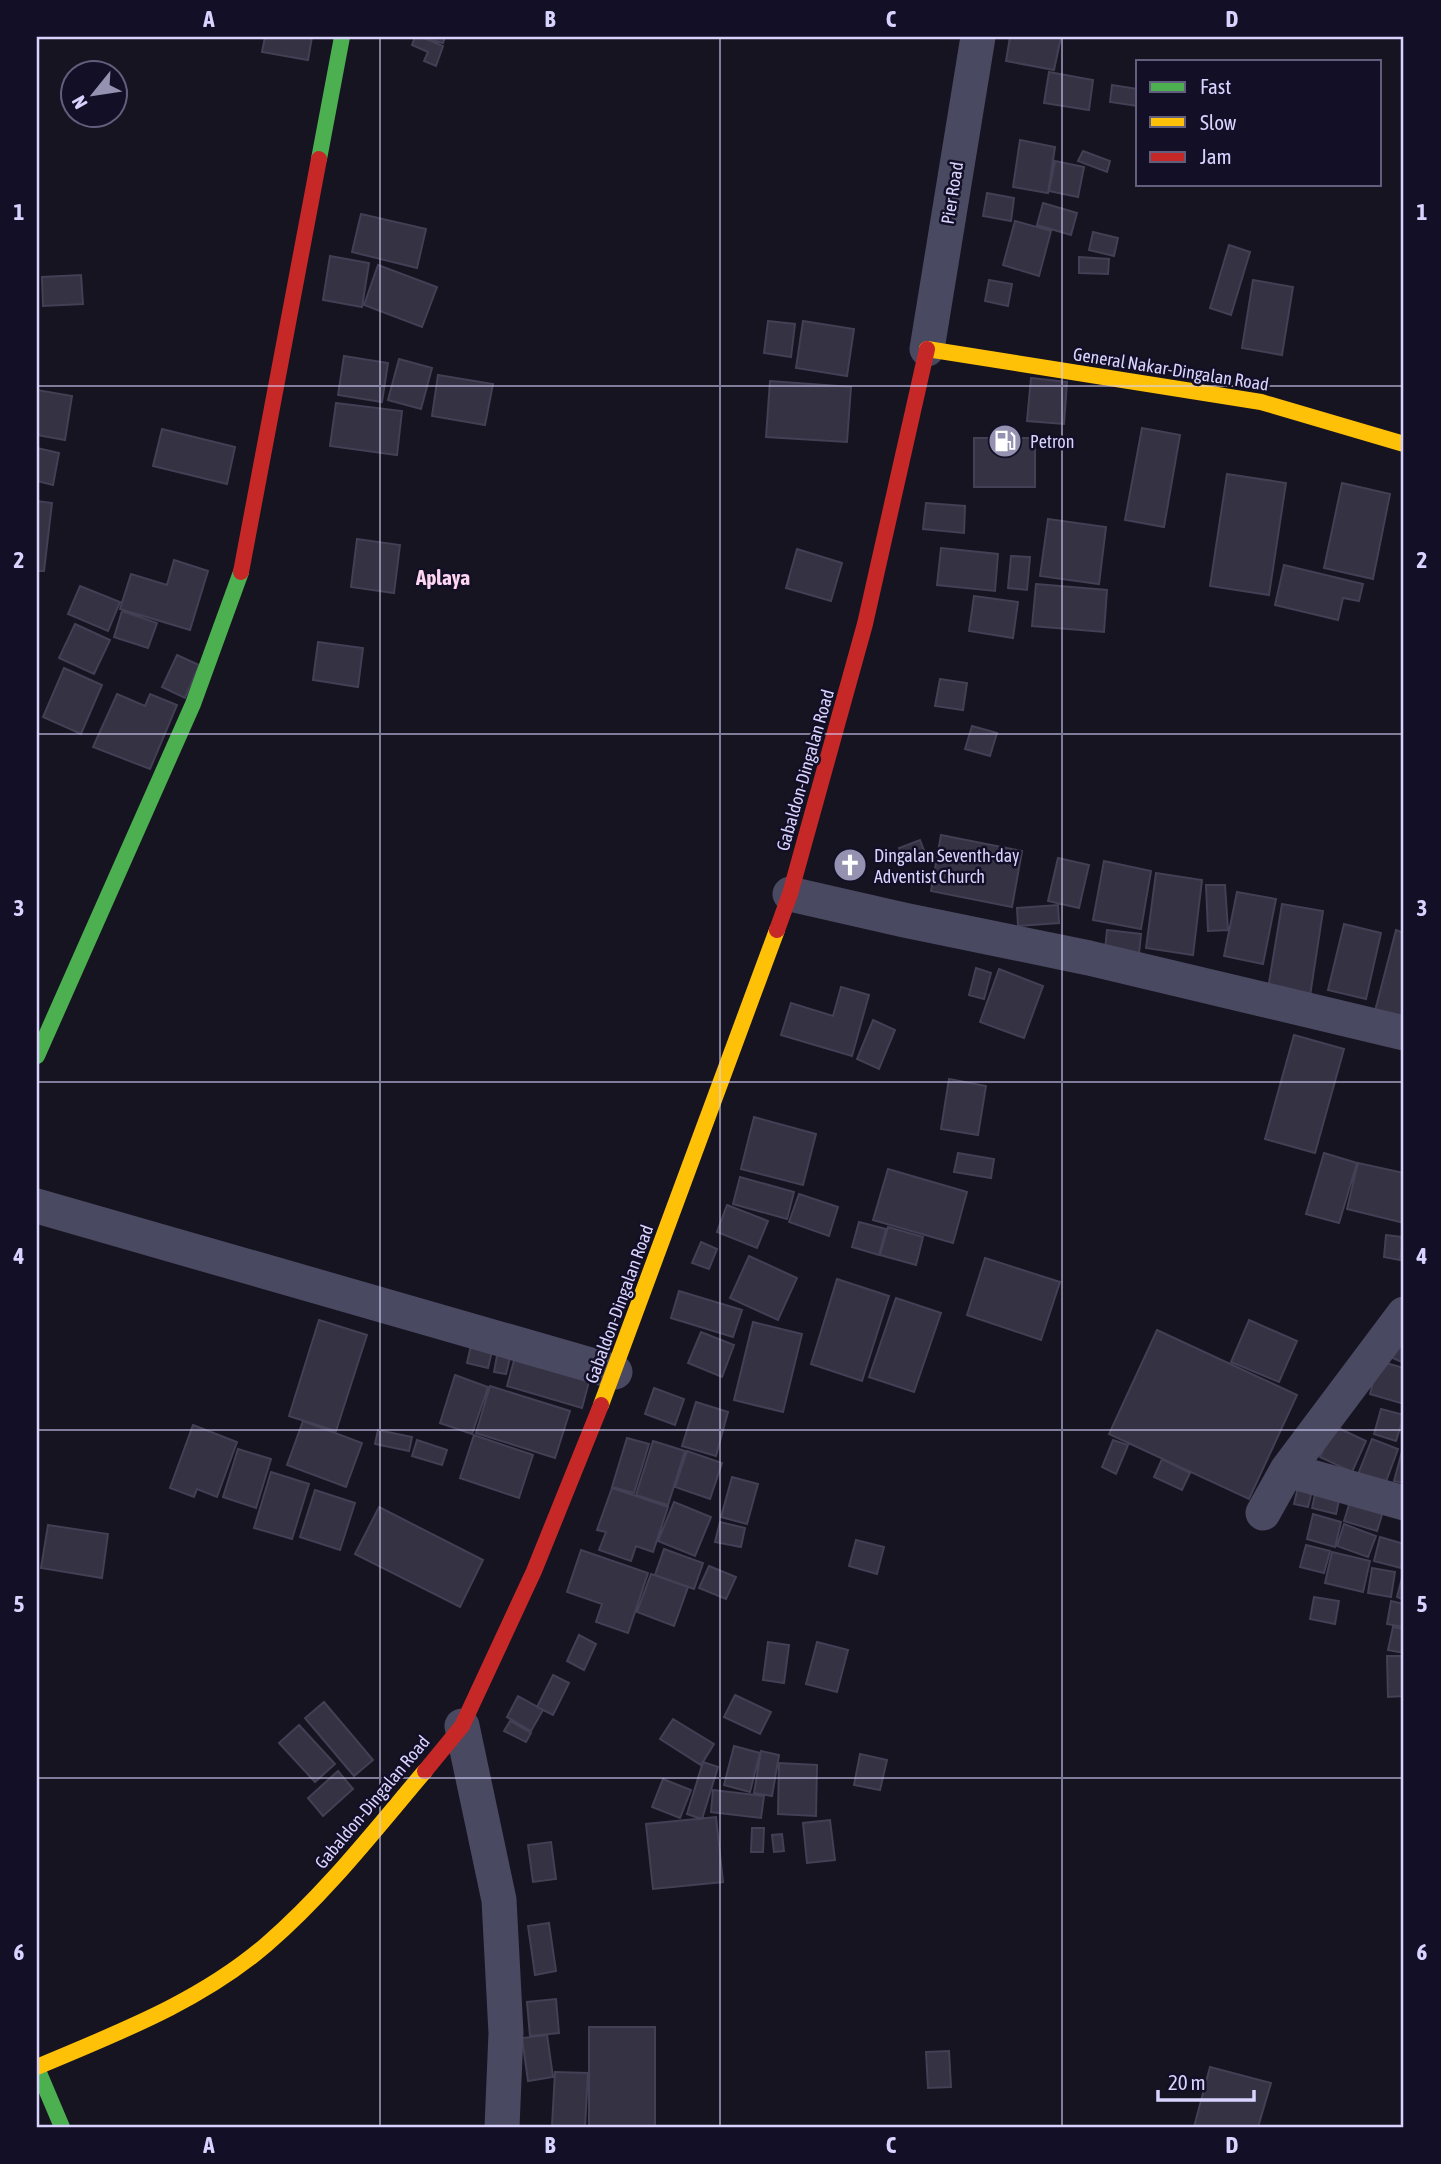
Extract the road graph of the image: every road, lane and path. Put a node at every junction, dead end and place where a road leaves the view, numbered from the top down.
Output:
1 (342, 37) edge
2 (978, 37) edge
3 (927, 349) junction
4 (1404, 444) edge
5 (790, 894) junction
6 (1404, 1033) edge
7 (37, 1056) edge
8 (37, 1206) edge
9 (1404, 1314) edge
10 (615, 1372) junction
11 (1287, 1469) junction
12 (1404, 1503) edge
13 (1263, 1513) dead end
14 (462, 1726) junction
15 (37, 2068) edge
16 (62, 2127) edge
17 (502, 2127) edge

1 - 7 main road
2 - 3 street, Pier Road
3 - 4 main road, General Nakar-Dingalan Road
3 - 5 main road, Gabaldon-Dingalan Road
5 - 6 street
5 - 10 main road, Gabaldon-Dingalan Road
8 - 10 street
9 - 11 street
10 - 14 main road, Gabaldon-Dingalan Road
11 - 12 street
11 - 13 street
14 - 15 main road, Gabaldon-Dingalan Road
14 - 17 street
15 - 16 main road

